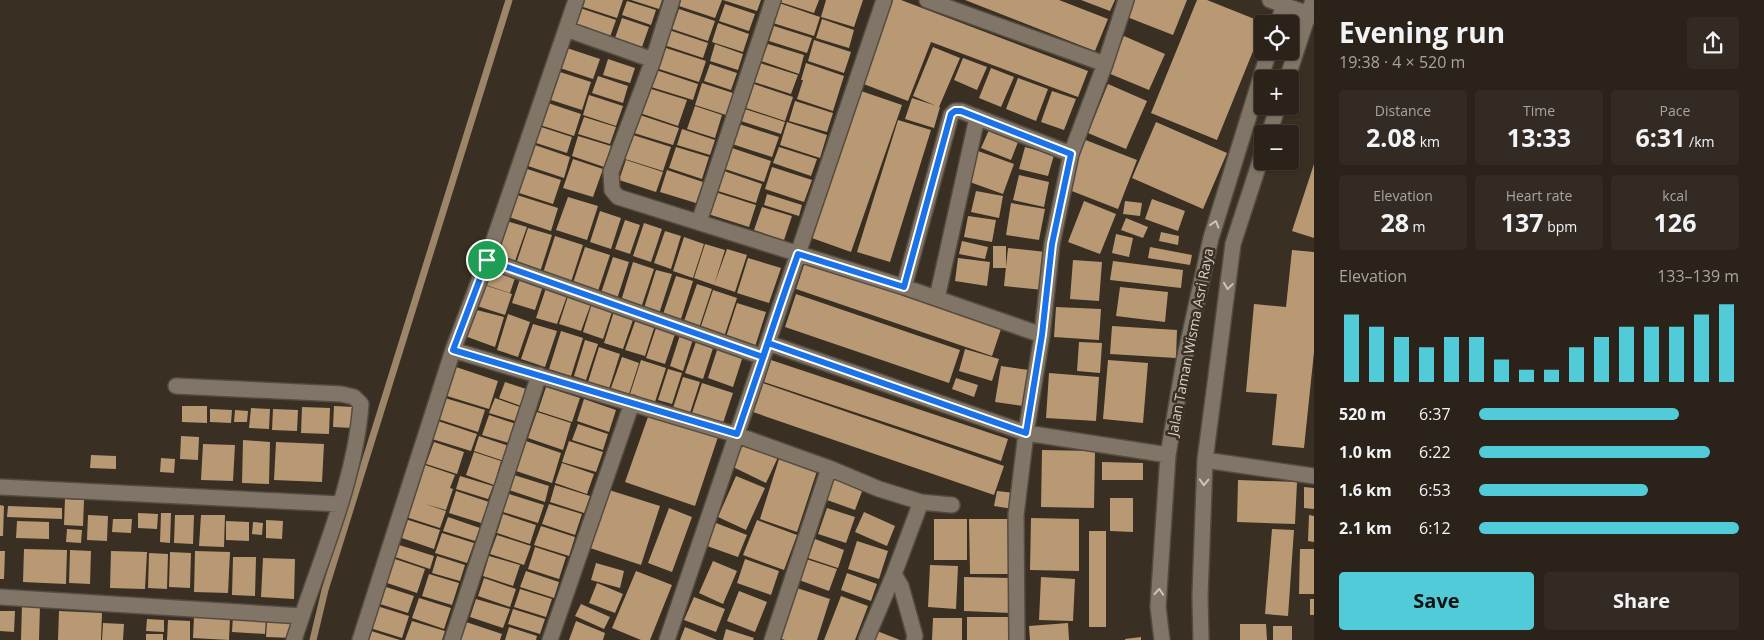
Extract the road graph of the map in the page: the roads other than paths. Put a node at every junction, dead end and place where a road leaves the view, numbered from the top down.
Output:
1 (576, 0) edge
2 (672, 0) edge
3 (773, 0) edge
4 (884, 0) edge
5 (927, 0) edge
6 (1126, 0) edge
7 (1280, 1) edge
8 (1312, 10) edge
9 (1279, 15) edge
10 (566, 29) junction
11 (653, 60) junction
12 (1266, 60) edge
13 (1105, 64) junction
14 (1290, 70) edge
15 (977, 118) junction
16 (1071, 154) junction
17 (1257, 170) edge
18 (698, 222) junction
19 (798, 254) junction
20 (487, 260) junction
21 (904, 287) junction
22 (937, 298) junction
23 (1042, 335) junction
24 (453, 350) junction
25 (765, 350) junction
26 (539, 375) junction
27 (176, 386) dead end
28 (632, 403) junction
29 (1026, 433) junction
30 (737, 434) junction
31 (1168, 455) junction
32 (1205, 460) junction
33 (830, 468) junction
34 (1314, 476) edge
35 (0, 487) edge
36 (921, 502) junction
37 (340, 504) junction
38 (952, 505) dead end
39 (894, 574) junction
40 (0, 597) edge
41 (302, 616) junction
42 (294, 640) edge
43 (360, 640) edge
44 (452, 640) edge
45 (550, 640) edge
46 (667, 640) edge
47 (772, 640) edge
48 (866, 640) edge
49 (914, 640) edge
50 (1017, 640) edge
51 (1162, 640) edge
52 (1201, 640) edge

1 - 10 street
2 - 11 street
3 - 18 street
4 - 19 street
5 - 13 street
6 - 13 street
7 - 8 street
7 - 9 street
8 - 14 street
10 - 11 street
10 - 20 street
11 - 18 street
31 -> 12 street, Jalan Taman Wisma Asri Raya
13 - 16 street
15 - 16 street
15 - 21 street
15 - 22 street
16 - 23 street
17 -> 32 street, Jalan Taman Wisma Asri Raya
18 - 19 street
19 - 21 street
19 - 25 street
20 - 24 street
20 - 25 street
21 - 22 street
22 - 23 street
23 - 29 street
24 - 26 street
24 - 43 street
25 - 29 street
25 - 30 street
26 - 28 street
26 - 44 street
27 - 37 street
28 - 30 street
28 - 45 street
29 - 31 street
29 - 50 street
30 - 33 street
30 - 46 street
51 -> 31 street, Jalan Taman Wisma Asri Raya
32 - 34 street
32 -> 52 street, Jalan Taman Wisma Asri Raya
33 - 36 street
33 - 47 street
35 - 37 street
36 - 38 street
36 - 39 street
37 - 41 street
39 - 48 street
39 - 49 street
40 - 41 street
41 - 42 street

